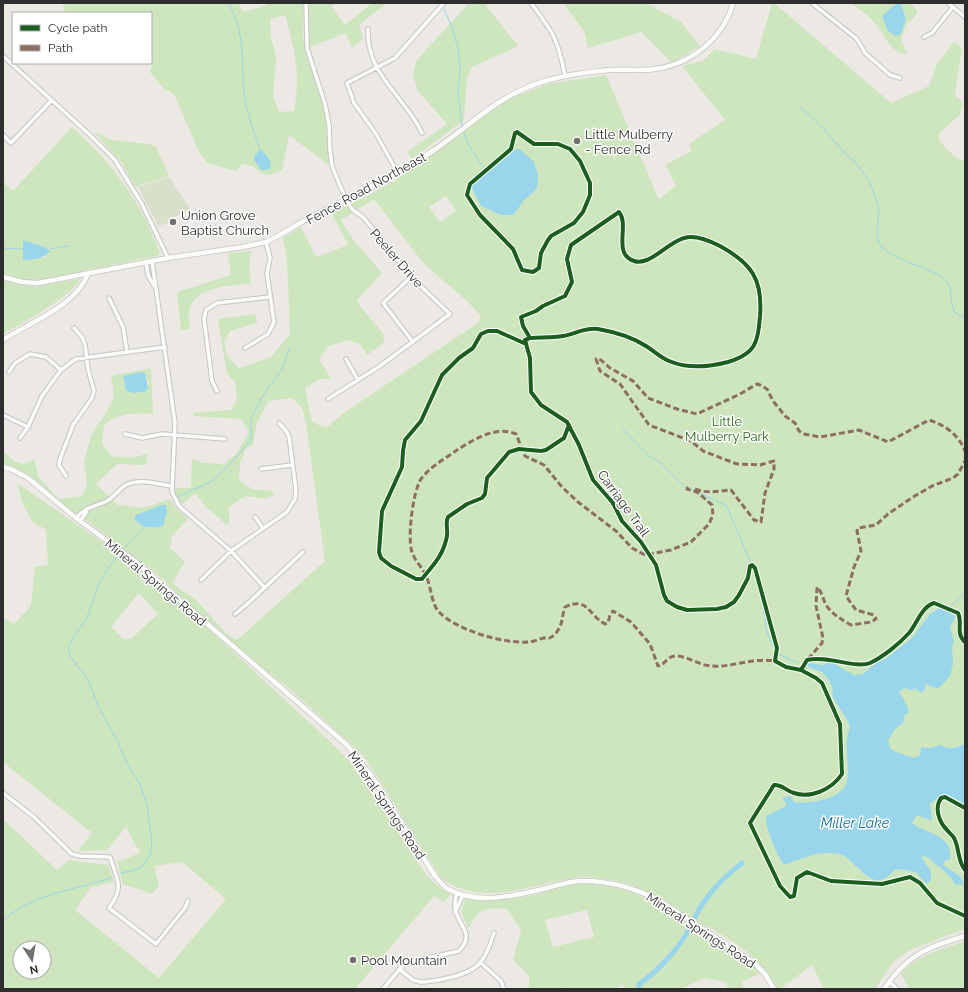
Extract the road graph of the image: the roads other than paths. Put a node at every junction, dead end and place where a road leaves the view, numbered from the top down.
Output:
1 (306, 3) edge
2 (444, 3) edge
3 (531, 3) edge
4 (733, 3) edge
5 (812, 3) edge
6 (948, 3) edge
7 (953, 7) junction
8 (965, 17) edge
9 (368, 29) dead end
10 (924, 37) dead end
11 (3, 56) edge
12 (377, 68) junction
13 (565, 76) junction
14 (900, 78) dead end
15 (51, 101) junction
16 (422, 132) dead end
17 (3, 135) edge
18 (398, 173) junction
19 (346, 200) junction
20 (266, 242) junction
21 (168, 258) junction
22 (152, 261) junction
23 (146, 263) junction
24 (88, 274) junction
25 (3, 277) edge
26 (411, 277) junction
27 (155, 289) junction
28 (270, 297) junction
29 (109, 298) dead end
30 (74, 328) dead end
31 (3, 340) edge
32 (413, 342) junction
33 (165, 347) junction
34 (245, 348) dead end
35 (127, 352) junction
36 (87, 357) junction
37 (346, 360) dead end
38 (61, 370) junction
39 (9, 372) dead end
40 (358, 380) junction
41 (217, 390) dead end
42 (328, 399) dead end
43 (3, 415) edge
44 (279, 423) dead end
45 (28, 427) junction
46 (125, 434) dead end
47 (175, 436) junction
48 (20, 438) dead end
49 (225, 439) dead end
50 (292, 465) junction
51 (3, 467) edge
52 (260, 469) dead end
53 (66, 476) dead end
54 (171, 486) junction
55 (255, 517) dead end
56 (78, 520) junction
57 (263, 528) junction
58 (231, 551) junction
59 (303, 552) dead end
60 (202, 580) dead end
61 (264, 588) junction
62 (234, 614) dead end
63 (3, 793) edge
64 (457, 893) junction
65 (463, 895) junction
66 (188, 901) dead end
67 (455, 912) junction
68 (494, 932) dead end
69 (965, 936) edge
70 (481, 963) junction
71 (399, 968) junction
72 (889, 981) junction
73 (885, 988) edge
74 (383, 989) edge
75 (504, 989) edge
76 (774, 989) edge
77 (891, 989) edge
78 (897, 989) edge

1 - 19 street, Peeler Drive
2 - 12 street
3 - 13 street
4 - 13 street, Fence Road Northeast
5 - 14 street
6 - 7 street
7 - 8 street
7 - 10 street
9 - 12 street
11 - 15 street
12 - 16 street
12 - 18 street
13 - 18 street, Fence Road Northeast
15 - 17 street
15 - 21 street
18 - 19 street, Fence Road Northeast
19 - 20 street, Fence Road Northeast
19 - 26 street, Peeler Drive
20 - 21 street, Fence Road Northeast
20 - 28 street
21 - 22 street, Fence Road Northeast
22 - 23 street, Fence Road Northeast
22 - 27 street
23 - 24 street, Fence Road Northeast
23 - 27 street
24 - 25 street, Fence Road Northeast
24 - 31 street
26 - 32 street
26 - 32 street, Peeler Drive
27 - 33 street
28 - 34 street
28 - 41 street
29 - 35 street
30 - 36 street
32 - 40 street
33 - 35 street
33 - 47 street
35 - 36 street
36 - 38 street
36 - 53 street
37 - 40 street
38 - 39 street
38 - 45 street
40 - 42 street
43 - 45 street
44 - 50 street
45 - 48 street
46 - 47 street
47 - 49 street
47 - 54 street
50 - 52 street
50 - 57 street
51 - 56 street, Mineral Springs Road
54 - 56 street
54 - 58 street
55 - 57 street
56 - 64 street, Mineral Springs Road
57 - 58 street
58 - 60 street
58 - 61 street
59 - 61 street
61 - 62 street
63 - 66 street
64 - 65 street, Mineral Springs Road
64 - 67 street
65 - 67 street
65 - 76 street, Mineral Springs Road
67 - 71 street
68 - 70 street
69 - 72 street
70 - 71 street
70 - 75 street
71 - 74 street
72 - 73 street
72 - 78 street
73 - 77 street

